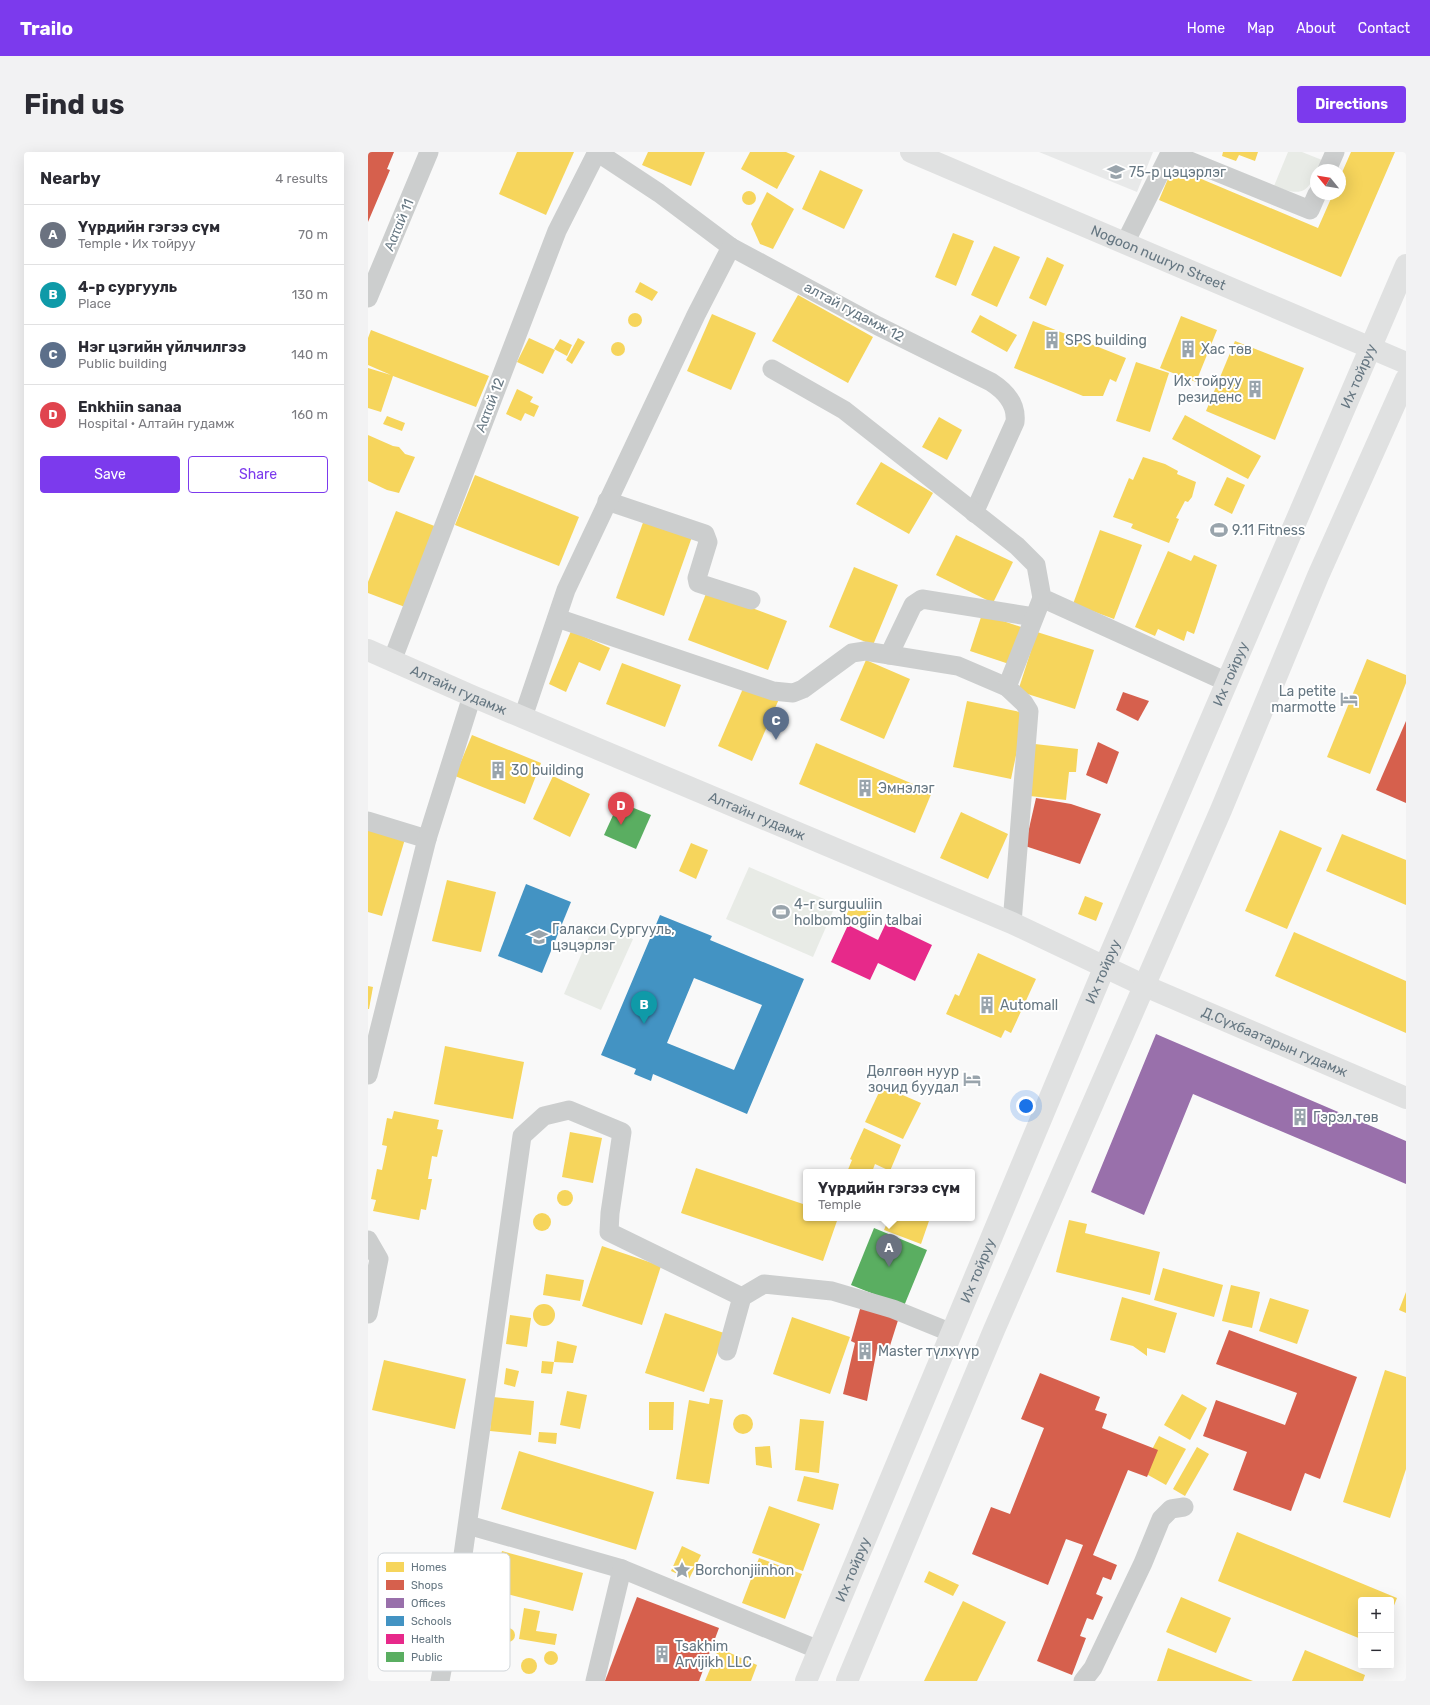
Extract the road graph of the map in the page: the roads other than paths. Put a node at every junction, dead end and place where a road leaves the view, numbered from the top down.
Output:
1 (429, 152) edge
2 (597, 152) edge
3 (911, 152) edge
4 (1335, 152) edge
5 (1170, 153) edge
6 (1330, 164) edge
7 (1314, 200) edge
8 (1125, 243) junction
9 (731, 247) junction
10 (1406, 265) edge
11 (368, 298) edge
12 (1371, 347) junction
13 (1406, 363) edge
14 (772, 369) dead end
15 (1406, 379) edge
16 (607, 501) junction
17 (974, 513) junction
18 (1042, 598) junction
19 (752, 600) dead end
20 (1034, 617) junction
21 (557, 618) junction
22 (368, 650) edge
23 (890, 655) junction
24 (392, 661) junction
25 (1227, 682) junction
26 (1007, 687) junction
27 (472, 696) junction
28 (523, 717) junction
29 (368, 821) edge
30 (427, 839) junction
31 (1012, 922) junction
32 (1105, 966) junction
33 (1144, 986) junction
34 (368, 1076) edge
35 (1406, 1098) edge
36 (368, 1240) edge
37 (742, 1297) junction
38 (368, 1314) edge
39 (952, 1333) junction
40 (727, 1350) dead end
41 (1184, 1507) dead end
42 (468, 1525) junction
43 (463, 1553) edge
44 (622, 1569) junction
45 (819, 1650) junction
46 (442, 1671) edge
47 (852, 1679) edge
48 (440, 1681) edge
49 (594, 1681) edge
50 (806, 1681) edge
51 (1083, 1681) edge

1 - 11 street, Ααταй 11
2 - 9 street, алтай гудамж 12
2 - 24 street, Ααταй 12
3 - 8 main road, Nogoon nuuryn Street
4 - 6 street
5 - 7 street
5 - 8 street
8 - 12 main road, Nogoon nuuryn Street
9 - 16 street
9 - 17 street, алтай гудамж 12
10 - 12 main road, Их тойруу
12 - 13 main road, Nogoon nuuryn Street
12 - 25 main road, Их тойруу
14 - 17 street
15 - 33 main road
16 - 19 street
16 - 21 street
17 - 18 street
18 - 20 street
18 - 25 street
20 - 23 street
20 - 26 street
21 - 23 street
21 - 28 street
22 - 24 main road, Алтайн гудамж
23 - 26 street
24 - 27 main road, Алтайн гудамж
25 - 32 main road, Их тойруу
26 - 31 street
27 - 28 main road, Алтайн гудамж
27 - 30 street
28 - 31 main road, Алтайн гудамж
29 - 30 street
30 - 34 street
31 - 32 main road, Алтайн гудамж
32 - 33 main road, Алтайн гудамж
32 - 39 main road, Их тойруу
33 - 35 main road, Д.Сүхбаатарын гудамж
33 - 47 main road
36 - 38 street
37 - 39 street
37 - 40 street
37 - 42 street
39 - 45 main road, Их тойруу
41 - 51 street
42 - 43 street
42 - 44 street
44 - 45 street
44 - 49 street
45 - 50 main road, Их тойруу
46 - 48 street

